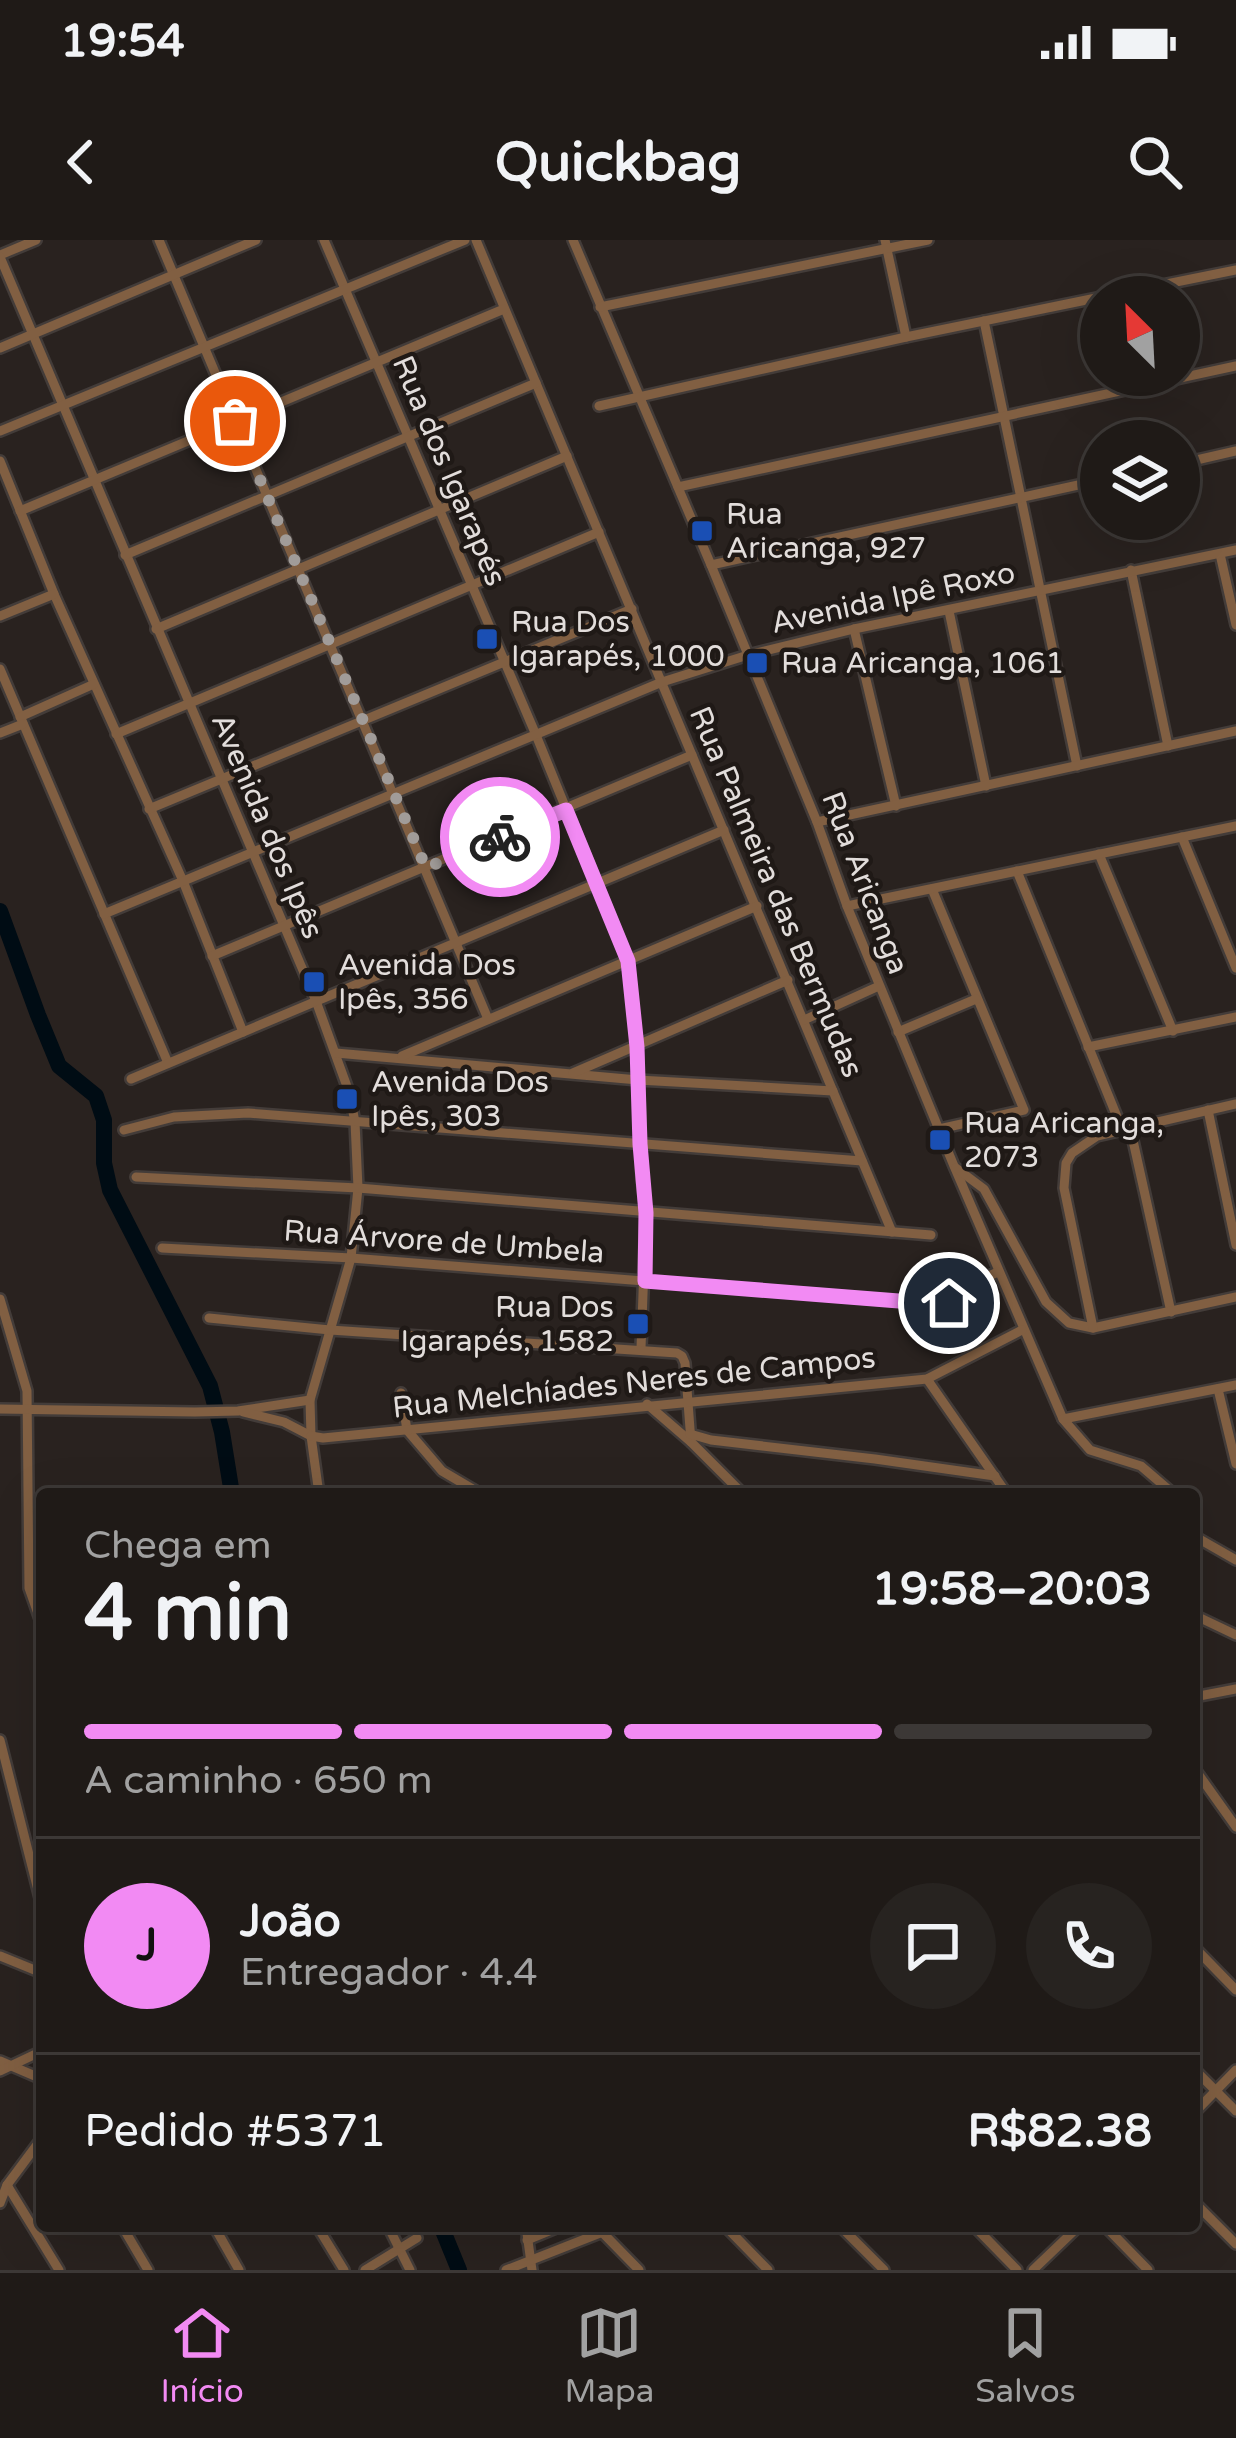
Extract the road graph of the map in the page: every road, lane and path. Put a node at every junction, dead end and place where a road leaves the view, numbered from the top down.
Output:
1 (36, 240) edge
2 (158, 240) edge
3 (256, 240) edge
4 (324, 240) edge
5 (464, 240) edge
6 (476, 240) edge
7 (573, 240) edge
8 (928, 240) edge
9 (886, 245) edge
10 (0, 256) edge
11 (1236, 270) edge
12 (173, 275) junction
13 (1200, 277) edge
14 (345, 289) junction
15 (1080, 301) edge
16 (600, 307) junction
17 (504, 309) junction
18 (984, 321) junction
19 (32, 335) junction
20 (906, 337) junction
21 (0, 348) edge
22 (203, 348) junction
23 (376, 363) junction
24 (1236, 366) edge
25 (536, 383) junction
26 (640, 397) junction
27 (62, 406) junction
28 (599, 406) dead end
29 (1003, 418) junction
30 (235, 421) junction
31 (0, 431) edge
32 (406, 437) junction
33 (1236, 451) edge
34 (567, 456) junction
35 (1200, 459) edge
36 (0, 461) edge
37 (93, 478) junction
38 (1080, 485) edge
39 (678, 488) junction
40 (266, 496) junction
41 (1019, 498) junction
42 (439, 509) junction
43 (20, 511) junction
44 (599, 532) junction
45 (1236, 550) edge
46 (1220, 554) junction
47 (125, 555) junction
48 (711, 565) junction
49 (297, 569) junction
50 (1130, 570) junction
51 (472, 586) junction
52 (1039, 591) junction
53 (54, 594) junction
54 (632, 609) junction
55 (949, 611) junction
56 (0, 616) edge
57 (1236, 625) edge
58 (156, 629) junction
59 (854, 629) junction
60 (331, 644) junction
61 (748, 655) junction
62 (503, 661) junction
63 (0, 669) edge
64 (662, 682) junction
65 (94, 685) junction
66 (189, 704) junction
67 (21, 720) junction
68 (362, 720) junction
69 (1236, 731) edge
70 (0, 733) edge
71 (116, 734) junction
72 (536, 735) junction
73 (1168, 746) junction
74 (692, 755) junction
75 (1077, 766) junction
76 (221, 779) junction
77 (986, 786) junction
78 (395, 794) junction
79 (896, 806) junction
80 (149, 808) junction
81 (566, 810) junction
82 (817, 822) junction
83 (1236, 826) edge
84 (724, 830) junction
85 (1182, 837) junction
86 (253, 854) junction
87 (1099, 854) junction
88 (426, 868) junction
89 (1017, 871) junction
90 (183, 881) junction
91 (597, 883) junction
92 (932, 889) junction
93 (757, 906) junction
94 (847, 906) junction
95 (104, 914) junction
96 (283, 927) junction
97 (455, 942) junction
98 (212, 956) junction
99 (628, 961) junction
100 (1236, 968) edge
101 (788, 980) junction
102 (879, 986) junction
103 (976, 999) junction
104 (316, 1001) junction
105 (1236, 1017) edge
106 (488, 1019) junction
107 (804, 1020) junction
108 (1173, 1031) junction
109 (243, 1032) junction
110 (898, 1032) junction
111 (637, 1047) junction
112 (1088, 1047) junction
113 (337, 1053) junction
114 (397, 1058) junction
115 (168, 1063) junction
116 (571, 1074) junction
117 (131, 1079) dead end
118 (638, 1080) junction
119 (833, 1091) junction
120 (1236, 1104) edge
121 (1208, 1110) junction
122 (355, 1121) junction
123 (1126, 1128) junction
124 (124, 1130) dead end
125 (939, 1130) junction
126 (640, 1144) junction
127 (862, 1161) junction
128 (954, 1166) junction
129 (136, 1177) dead end
130 (358, 1188) junction
131 (646, 1213) junction
132 (892, 1232) junction
133 (931, 1234) dead end
134 (1236, 1245) edge
135 (162, 1248) dead end
136 (351, 1258) junction
137 (998, 1272) junction
138 (645, 1281) junction
139 (1236, 1298) edge
140 (0, 1299) edge
141 (1171, 1312) junction
142 (209, 1318) dead end
143 (1093, 1328) junction
144 (330, 1330) junction
145 (1022, 1330) junction
146 (641, 1348) junction
147 (927, 1379) junction
148 (1236, 1385) edge
149 (1218, 1389) junction
150 (401, 1393) dead end
151 (310, 1400) junction
152 (689, 1401) junction
153 (647, 1404) junction
154 (0, 1409) edge
155 (29, 1409) junction
156 (236, 1411) junction
157 (255, 1415) junction
158 (309, 1416) junction
159 (1063, 1419) junction
160 (406, 1430) junction
161 (311, 1436) junction
162 (690, 1438) junction
163 (1236, 1464) edge
164 (995, 1477) junction
165 (318, 1488) edge
166 (471, 1488) edge
167 (737, 1488) edge
168 (1003, 1488) edge
169 (1167, 1488) edge
170 (1200, 1539) edge
171 (1236, 1560) edge
172 (36, 1608) edge
173 (1200, 1618) edge
174 (1236, 1636) edge
175 (1236, 1689) edge
176 (1200, 1696) edge
177 (0, 1740) edge
178 (1200, 1776) edge
179 (1236, 1827) edge
180 (36, 1836) edge
181 (27, 1843) junction
182 (36, 1881) edge
183 (1200, 1953) edge
184 (0, 1956) edge
185 (36, 1971) edge
186 (1236, 1990) edge
187 (36, 2052) edge
188 (3, 2065) edge
189 (1236, 2070) edge
190 (1200, 2075) edge
191 (36, 2077) edge
192 (1216, 2091) junction
193 (1200, 2107) edge
194 (1236, 2111) edge
195 (36, 2146) edge
196 (8, 2185) junction
197 (0, 2203) edge
198 (1200, 2208) edge
199 (36, 2232) edge
200 (36, 2232) edge
201 (126, 2232) edge
202 (217, 2232) edge
203 (320, 2232) edge
204 (391, 2232) edge
205 (526, 2232) edge
206 (546, 2232) edge
207 (594, 2232) edge
208 (603, 2232) edge
209 (731, 2232) edge
210 (846, 2232) edge
211 (980, 2232) edge
212 (1072, 2232) edge
213 (1111, 2232) edge
214 (417, 2238) dead end
215 (527, 2240) junction
216 (1236, 2244) edge
217 (399, 2248) junction
218 (531, 2265) edge
219 (59, 2270) edge
220 (148, 2270) edge
221 (239, 2270) edge
222 (344, 2270) edge
223 (364, 2270) edge
224 (410, 2270) edge
225 (506, 2270) edge
226 (639, 2270) edge
227 (768, 2270) edge
228 (884, 2270) edge
229 (1017, 2270) edge
230 (1033, 2270) edge
231 (1148, 2270) edge

1 - 10 street
2 - 12 street
3 - 12 street
4 - 14 street, Rua dos Igarapés
5 - 14 street
6 - 17 street, Rua Palmeira das Bermudas
7 - 16 street, Rua Aricanga
8 - 9 street
9 - 16 street
9 - 20 street
10 - 19 street, Avenida dos Ipês
11 - 13 street
12 - 19 street
12 - 22 street
14 - 22 street
14 - 23 street, Rua dos Igarapés
15 - 18 street
16 - 26 street, Rua Aricanga
17 - 23 street
17 - 25 street, Rua Palmeira das Bermudas
18 - 20 street
18 - 29 street
19 - 21 street
19 - 27 street, Avenida dos Ipês
20 - 26 street
22 - 27 street
22 - 30 street
23 - 30 street
23 - 32 street, Rua dos Igarapés
24 - 29 street
25 - 32 street
25 - 34 street, Rua Palmeira das Bermudas
26 - 28 street
26 - 39 street, Rua Aricanga
27 - 31 street
27 - 37 street, Avenida dos Ipês
29 - 39 street
29 - 41 street
30 - 37 street
30 - 40 street
32 - 40 street
32 - 42 street, Rua dos Igarapés
33 - 35 street
34 - 42 street
34 - 44 street, Rua Palmeira das Bermudas
36 - 43 street
37 - 43 street
37 - 47 street, Avenida dos Ipês
38 - 41 street
39 - 48 street, Rua Aricanga
40 - 47 street
40 - 49 street
41 - 48 street
41 - 52 street
42 - 49 street
42 - 51 street, Rua dos Igarapés
43 - 53 street
44 - 51 street
44 - 54 street, Rua Palmeira das Bermudas
45 - 46 street, Avenida Ipê Roxo
46 - 50 street, Avenida Ipê Roxo
46 - 57 street
47 - 58 street, Avenida dos Ipês
48 - 61 street, Rua Aricanga
49 - 58 street
49 - 60 street
50 - 52 street, Avenida Ipê Roxo
50 - 73 street
51 - 60 street
51 - 62 street, Rua dos Igarapés
52 - 55 street, Avenida Ipê Roxo
52 - 75 street
53 - 56 street
53 - 65 street
54 - 62 street
54 - 64 street, Rua Palmeira das Bermudas
55 - 59 street, Avenida Ipê Roxo
55 - 77 street
58 - 66 street, Avenida dos Ipês
59 - 61 street, Avenida Ipê Roxo
59 - 79 street
60 - 66 street
60 - 68 street
61 - 64 street, Avenida Ipê Roxo
61 - 82 street, Rua Aricanga
62 - 68 street
62 - 72 street, Rua dos Igarapés
63 - 67 street
64 - 72 street, Avenida Ipê Roxo
64 - 74 street, Rua Palmeira das Bermudas
65 - 67 street
65 - 71 street
66 - 71 street
66 - 76 street, Avenida dos Ipês
67 - 70 street
67 - 95 street
68 - 76 street
68 - 78 street
69 - 73 street
71 - 80 street
72 - 78 street, Avenida Ipê Roxo
72 - 81 street, Rua dos Igarapés
73 - 75 street
74 - 81 street
74 - 84 street, Rua Palmeira das Bermudas
75 - 77 street
76 - 80 street
76 - 86 street, Avenida dos Ipês
77 - 79 street
78 - 86 street, Avenida Ipê Roxo
78 - 88 street
79 - 82 street
80 - 90 street
81 - 88 street
81 - 91 street, Rua dos Igarapés
82 - 94 street, Rua Aricanga
83 - 85 street
84 - 91 street
84 - 93 street, Rua Palmeira das Bermudas
85 - 87 street
85 - 100 street
86 - 90 street, Avenida Ipê Roxo
86 - 96 street, Avenida dos Ipês
87 - 89 street
87 - 108 street
88 - 96 street
88 - 97 street
89 - 92 street
89 - 112 street
90 - 95 street, Avenida Ipê Roxo
90 - 98 street
91 - 97 street
91 - 99 street, Rua dos Igarapés
92 - 94 street
92 - 103 street
93 - 99 street
93 - 101 street, Rua Palmeira das Bermudas
94 - 102 street, Rua Aricanga
95 - 115 street
96 - 98 street
96 - 104 street, Avenida dos Ipês
97 - 104 street
97 - 106 street
98 - 109 street
99 - 106 street
99 - 111 street, Rua dos Igarapés
101 - 107 street, Rua Palmeira das Bermudas
101 - 111 street
102 - 107 street
102 - 110 street, Rua Aricanga
103 - 110 street
103 - 125 street
104 - 109 street
104 - 113 street, Avenida dos Ipês
105 - 108 street
106 - 114 street
107 - 119 street, Rua Palmeira das Bermudas
108 - 112 street
109 - 115 street
110 - 125 street, Rua Aricanga
111 - 116 street
111 - 118 street, Rua dos Igarapés
112 - 123 street
113 - 114 street
113 - 122 street, Avenida dos Ipês
114 - 116 street
115 - 117 street
116 - 118 street
118 - 119 street
118 - 126 street, Rua dos Igarapés
119 - 127 street, Rua Palmeira das Bermudas
120 - 121 street
121 - 123 street
121 - 134 street
122 - 124 street
122 - 126 street
122 - 130 street, Avenida dos Ipês
123 - 141 street
123 - 143 street
125 - 128 street, Rua Aricanga
126 - 127 street
126 - 131 street, Rua dos Igarapés
127 - 132 street, Rua Palmeira das Bermudas
128 - 137 street, Rua Aricanga
128 - 143 street
129 - 130 street
130 - 131 street
130 - 136 street, Avenida dos Ipês
131 - 132 street
131 - 138 street, Rua dos Igarapés
132 - 133 street
135 - 136 street, Rua Árvore de Umbela
136 - 138 street, Rua Árvore de Umbela
136 - 144 street, Avenida dos Ipês
137 - 138 street, Rua Árvore de Umbela
137 - 145 street, Rua Aricanga
138 - 146 street, Rua dos Igarapés
139 - 141 street
140 - 155 street
141 - 143 street
142 - 144 street
144 - 146 street
144 - 151 street, Avenida dos Ipês
145 - 147 street, Rua Melchíades Neres de Campos
145 - 159 street, Rua Aricanga
146 - 152 street
147 - 152 street, Rua Melchíades Neres de Campos
147 - 164 street
148 - 149 street
149 - 159 street
149 - 163 street
150 - 160 street
151 - 156 street
151 - 158 street, Avenida dos Ipês
152 - 153 street, Rua Melchíades Neres de Campos
152 - 162 street
153 - 160 street, Rua Melchíades Neres de Campos
153 - 162 street
154 - 155 street
155 - 156 street
155 - 172 street
156 - 157 street
157 - 158 street
157 - 161 street
158 - 161 street, Avenida dos Ipês
159 - 169 street, Rua Aricanga
160 - 161 street, Rua Melchíades Neres de Campos
160 - 166 street
161 - 165 street, Avenida dos Ipês
162 - 164 street
162 - 167 street
164 - 168 street
170 - 171 street
173 - 174 street
175 - 176 street
177 - 181 street
178 - 179 street
180 - 181 street
181 - 182 street
183 - 186 street
184 - 185 street
187 - 188 street
188 - 191 street
189 - 192 street
190 - 192 street
192 - 193 street
192 - 194 street
195 - 196 street
196 - 197 street
196 - 199 street
198 - 216 street
200 - 219 street
201 - 220 street
202 - 221 street
203 - 222 street
204 - 217 street
205 - 215 street
206 - 215 street
207 - 218 street
208 - 226 street
209 - 227 street
210 - 228 street
211 - 229 street
212 - 230 street
213 - 231 street
214 - 217 street
215 - 218 street
217 - 223 street
217 - 224 street
218 - 225 street

